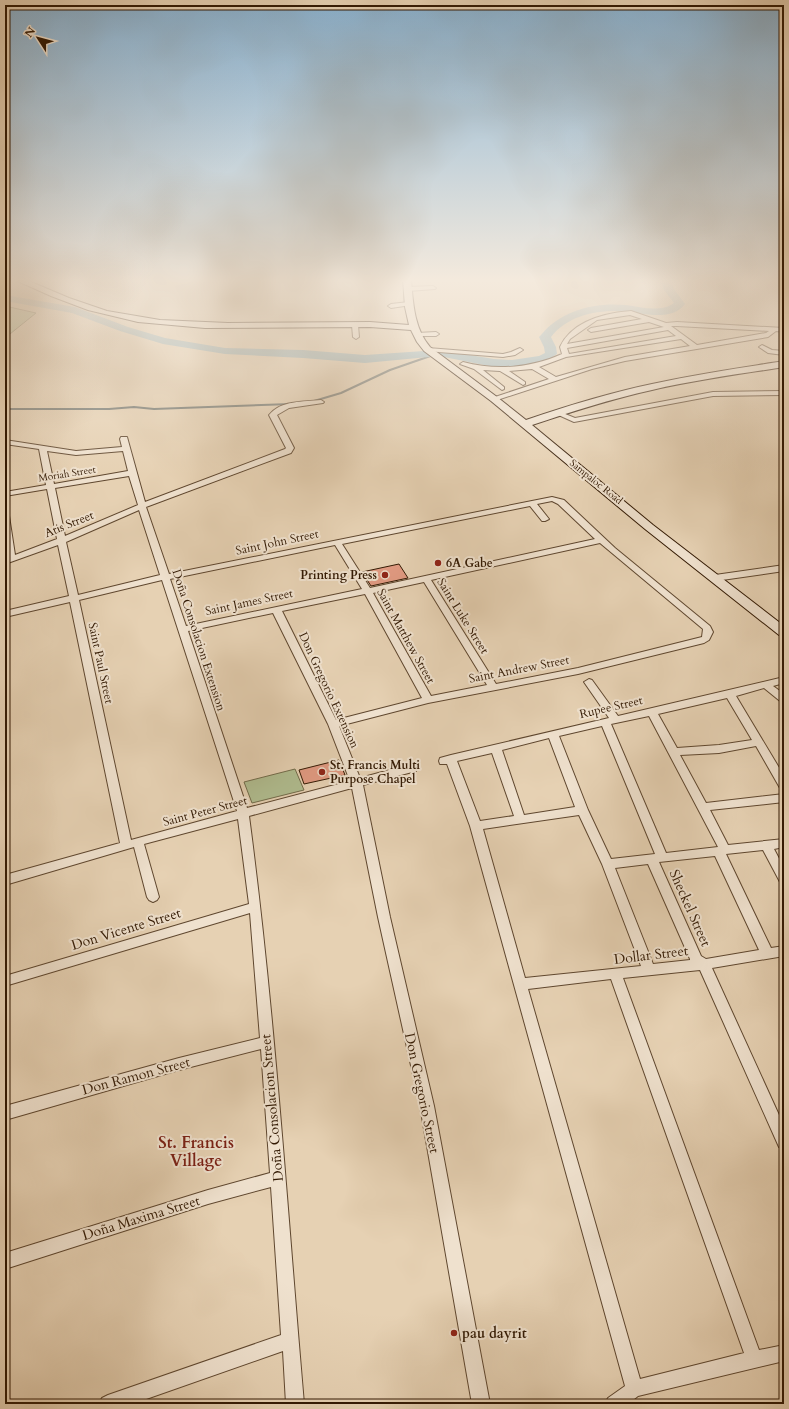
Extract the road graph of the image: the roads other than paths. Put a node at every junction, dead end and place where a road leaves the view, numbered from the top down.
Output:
1 (423, 345) edge
2 (576, 345) edge
3 (607, 345) edge
4 (636, 345) edge
5 (693, 345) edge
6 (709, 345) edge
7 (563, 347) joint
8 (696, 347) junction
9 (762, 347) dead end
10 (611, 349) junction
11 (520, 350) dead end
12 (432, 352) junction
13 (784, 353) edge
14 (567, 355) junction
15 (625, 359) junction
16 (463, 364) dead end
17 (784, 364) edge
18 (534, 367) junction
19 (476, 368) junction
20 (590, 368) junction
21 (502, 369) junction
22 (556, 380) junction
23 (523, 383) dead end
24 (502, 388) dead end
25 (784, 394) edge
26 (494, 399) junction
27 (320, 402) dead end
28 (558, 413) junction
29 (525, 424) junction
30 (124, 439) dead end
31 (5, 442) edge
32 (42, 447) junction
33 (126, 449) junction
34 (132, 473) junction
35 (50, 487) junction
36 (5, 494) edge
37 (532, 503) junction
38 (142, 506) junction
39 (5, 516) edge
40 (545, 519) dead end
41 (63, 540) junction
42 (601, 540) junction
43 (337, 542) junction
44 (8, 560) edge
45 (784, 568) edge
46 (166, 577) junction
47 (715, 578) junction
48 (426, 579) junction
49 (367, 590) junction
50 (74, 598) junction
51 (276, 608) junction
52 (5, 614) edge
53 (183, 629) junction
54 (784, 632) edge
55 (784, 680) edge
56 (589, 682) dead end
57 (766, 685) junction
58 (493, 687) junction
59 (730, 694) junction
60 (784, 699) edge
61 (428, 700) junction
62 (652, 711) junction
63 (616, 720) junction
64 (605, 722) junction
65 (333, 724) junction
66 (553, 734) junction
67 (759, 742) junction
68 (496, 748) junction
69 (672, 752) junction
70 (412, 768) dead end
71 (357, 784) junction
72 (784, 785) edge
73 (784, 798) edge
74 (702, 807) junction
75 (582, 810) junction
76 (243, 814) junction
77 (520, 819) junction
78 (476, 826) junction
79 (138, 842) junction
80 (784, 843) edge
81 (126, 845) junction
82 (766, 845) junction
83 (722, 851) junction
84 (657, 859) junction
85 (608, 864) junction
86 (784, 879) edge
87 (5, 880) edge
88 (153, 897) dead end
89 (255, 907) junction
90 (784, 951) edge
91 (767, 953) junction
92 (704, 964) junction
93 (648, 971) junction
94 (616, 975) junction
95 (5, 981) edge
96 (521, 984) junction
97 (267, 1042) junction
98 (5, 1113) edge
99 (784, 1142) edge
100 (278, 1178) junction
101 (5, 1261) edge
102 (290, 1340) junction
103 (784, 1353) edge
104 (754, 1359) junction
105 (634, 1389) junction
106 (108, 1404) edge
107 (295, 1404) edge
108 (481, 1404) edge
109 (614, 1404) edge

1 - 12 main road, Sampaloc Road
2 - 7 street
3 - 10 street
4 - 10 street
5 - 8 street
6 - 8 street
7 - 14 street
8 - 15 street
9 - 13 street
10 - 14 street
10 - 15 street
11 - 12 street
12 - 26 main road, Sampaloc Road
14 - 18 street
14 - 20 street
15 - 20 street
16 - 19 street
17 - 28 main road
18 - 21 street
18 - 22 street
19 - 21 street
19 - 24 street
20 - 22 street
21 - 23 street
22 - 26 street
25 - 28 street
26 - 29 main road, Sampaloc Road
27 - 38 street, Atis Street
28 - 29 main road
29 - 47 main road, Sampaloc Road
30 - 33 street, Doña Consolacion Extension
31 - 32 street
32 - 33 street
32 - 35 street, Saint Paul Street
33 - 34 street, Doña Consolacion Extension
34 - 35 street, Moriah Street
34 - 38 street, Doña Consolacion Extension
35 - 36 street, Moriah Street
35 - 41 street, Saint Paul Street
37 - 40 street
37 - 42 street, Saint John Street
37 - 43 street, Saint John Street
38 - 41 street, Atis Street
38 - 46 street, Doña Consolacion Extension
39 - 44 street
41 - 44 street, Atis Street
41 - 50 street, Saint Paul Street
42 - 48 street, Saint James Street
42 - 58 street, Saint Andrew Street
43 - 46 street, Saint John Street
43 - 49 street, Saint Matthew Street
45 - 47 street
46 - 50 street, Saint John Street
46 - 53 street, Doña Consolacion Extension
47 - 54 main road, Sampaloc Road
48 - 49 street, Saint James Street
48 - 58 street, Saint Luke Street
49 - 51 street, Saint James Street
49 - 61 street, Saint Matthew Street
50 - 52 street, Saint John Street
50 - 81 street, Saint Paul Street
51 - 53 street, Saint James Street
51 - 65 street, Don Gregorio Extension
53 - 76 street, Doña Consolacion Extension
55 - 57 street, Rupee Street
56 - 63 street
57 - 59 street, Rupee Street
57 - 60 street
58 - 61 street, Saint Andrew Street
59 - 62 street, Rupee Street
59 - 67 street
61 - 65 street, Saint Andrew Street
62 - 63 street, Rupee Street
62 - 69 street
63 - 64 street, Rupee Street
64 - 66 street, Rupee Street
64 - 84 street, Sheckel Street
65 - 71 street, Don Gregorio Extension
66 - 68 street, Rupee Street
66 - 75 street
67 - 69 street
67 - 72 street
68 - 77 street
68 - 78 street, Rupee Street
69 - 74 street
70 - 71 street, Saint Peter Street
71 - 76 street, Saint Peter Street
71 - 108 street, Don Gregorio Street
73 - 74 street
74 - 83 street
75 - 77 street
75 - 85 street
76 - 79 street, Saint Peter Street
76 - 89 street, Doña Consolacion Street
77 - 78 street
78 - 96 street
79 - 81 street, Saint Peter Street
79 - 88 street
80 - 82 street
81 - 87 street, Saint Peter Street
82 - 83 street
82 - 86 street
83 - 84 street
83 - 91 street
84 - 85 street
84 - 92 street, Sheckel Street
85 - 93 street
89 - 95 street, Don Vicente Street
89 - 97 street, Doña Consolacion Street
90 - 91 street, Dollar Street
91 - 92 street, Dollar Street
92 - 93 street, Dollar Street
92 - 99 street, Sheckel Street
93 - 94 street, Dollar Street
94 - 96 street, Dollar Street
94 - 104 street
96 - 105 street
97 - 98 street, Don Ramon Street
97 - 100 street, Doña Consolacion Street
100 - 101 street, Doña Maxima Street
100 - 102 street, Doña Consolacion Street
102 - 106 street
102 - 107 street, Doña Consolacion Street
103 - 104 street
104 - 105 street
105 - 109 street

